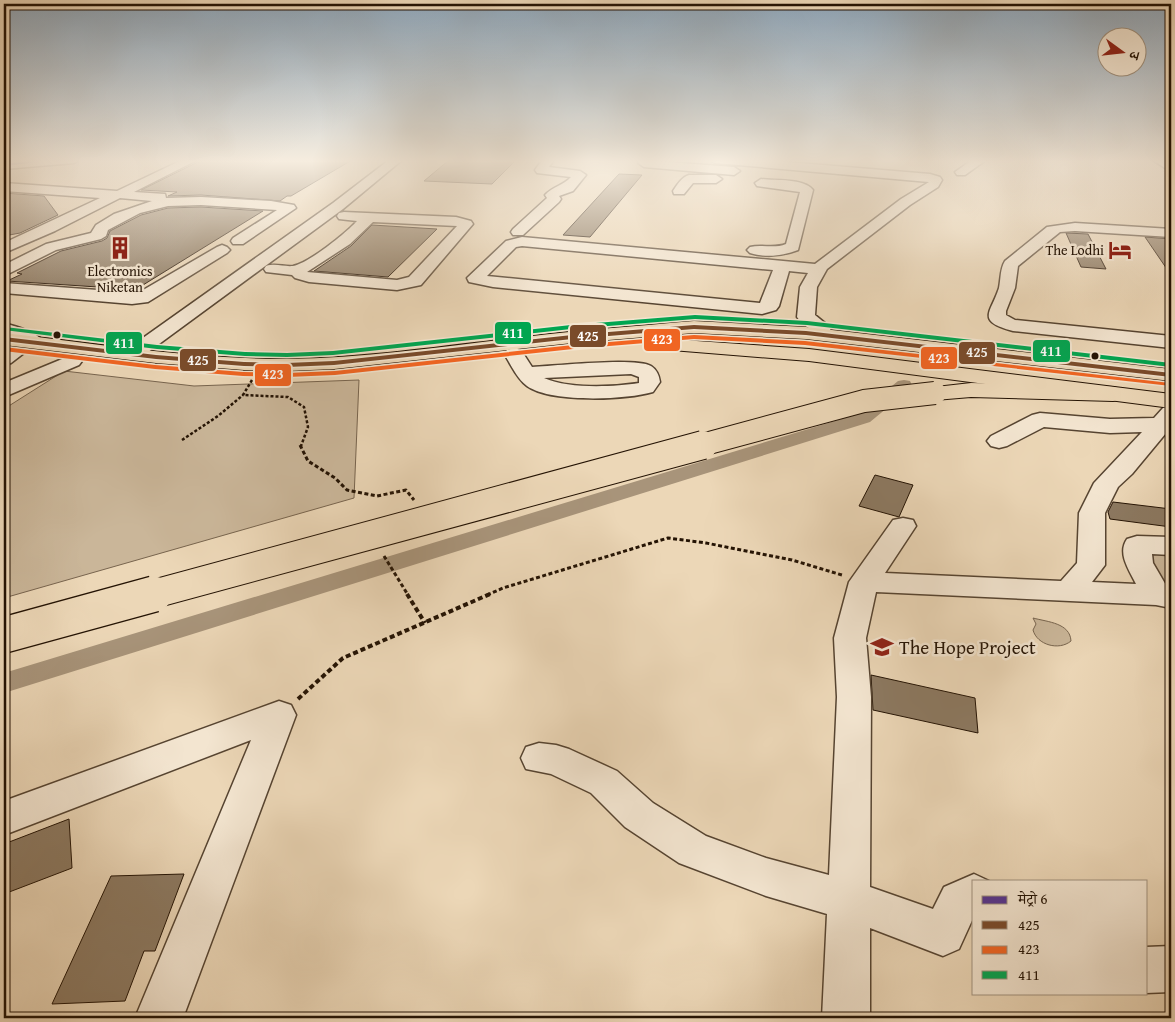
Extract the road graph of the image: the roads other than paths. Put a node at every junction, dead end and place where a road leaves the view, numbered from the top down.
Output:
1 (91, 208) edge
2 (144, 208) edge
3 (285, 208) edge
4 (323, 208) edge
5 (344, 208) edge
6 (346, 208) edge
7 (396, 208) edge
8 (545, 208) edge
9 (803, 208) edge
10 (898, 208) edge
11 (468, 210) dead end
12 (341, 211) junction
13 (378, 217) junction
14 (456, 221) junction
15 (518, 232) dead end
16 (1171, 233) edge
17 (597, 235) dead end
18 (238, 241) junction
19 (4, 248) edge
20 (222, 250) junction
21 (285, 253) junction
22 (782, 266) junction
23 (818, 269) junction
24 (4, 271) edge
25 (297, 271) junction
26 (4, 288) edge
27 (4, 329) edge
28 (808, 340) junction
29 (1171, 342) edge
30 (35, 343) junction
31 (6, 350) edge
32 (133, 354) junction
33 (514, 354) junction
34 (156, 357) junction
35 (72, 361) junction
36 (1171, 366) edge
37 (526, 373) junction
38 (1171, 375) edge
39 (1171, 386) edge
40 (4, 391) edge
41 (1113, 394) junction
42 (1171, 401) edge
43 (1166, 419) edge
44 (999, 441) dead end
45 (903, 526) dead end
46 (1171, 546) edge
47 (864, 582) junction
48 (1069, 591) junction
49 (1164, 597) edge
50 (4, 635) edge
51 (539, 758) dead end
52 (4, 818) edge
53 (972, 895) edge
54 (848, 900) junction
55 (1171, 969) edge
56 (1148, 970) edge
57 (159, 1018) edge
58 (846, 1018) edge

1 - 19 street
2 - 24 street
3 - 18 street
4 - 12 street
5 - 12 street
6 - 12 street
7 - 13 street
8 - 15 street
9 - 17 street
10 - 23 street
11 - 14 street
12 - 13 street
12 - 21 street
13 - 14 street
13 - 25 street
14 - 25 street
16 - 29 street
18 - 20 street
18 - 21 street
20 - 21 street
20 - 26 street
21 - 25 street
21 - 32 street
21 - 34 street
22 - 22 street
22 - 23 street
23 - 28 street
27 - 30 street
28 - 33 main road
28 - 34 main road
28 - 36 main road
28 - 38 main road
28 - 39 main road
28 - 41 main road
30 - 31 main road
30 - 32 main road
31 - 35 main road
32 - 34 main road
33 - 35 main road
33 - 37 street
35 - 40 street
37 - 37 street
41 - 42 main road
41 - 50 main road, bridge
43 - 44 street
43 - 48 street
45 - 47 street
46 - 49 street
47 - 48 street
47 - 54 street
48 - 49 street
51 - 54 street
52 - 57 street
53 - 54 street
54 - 58 street
55 - 56 street

